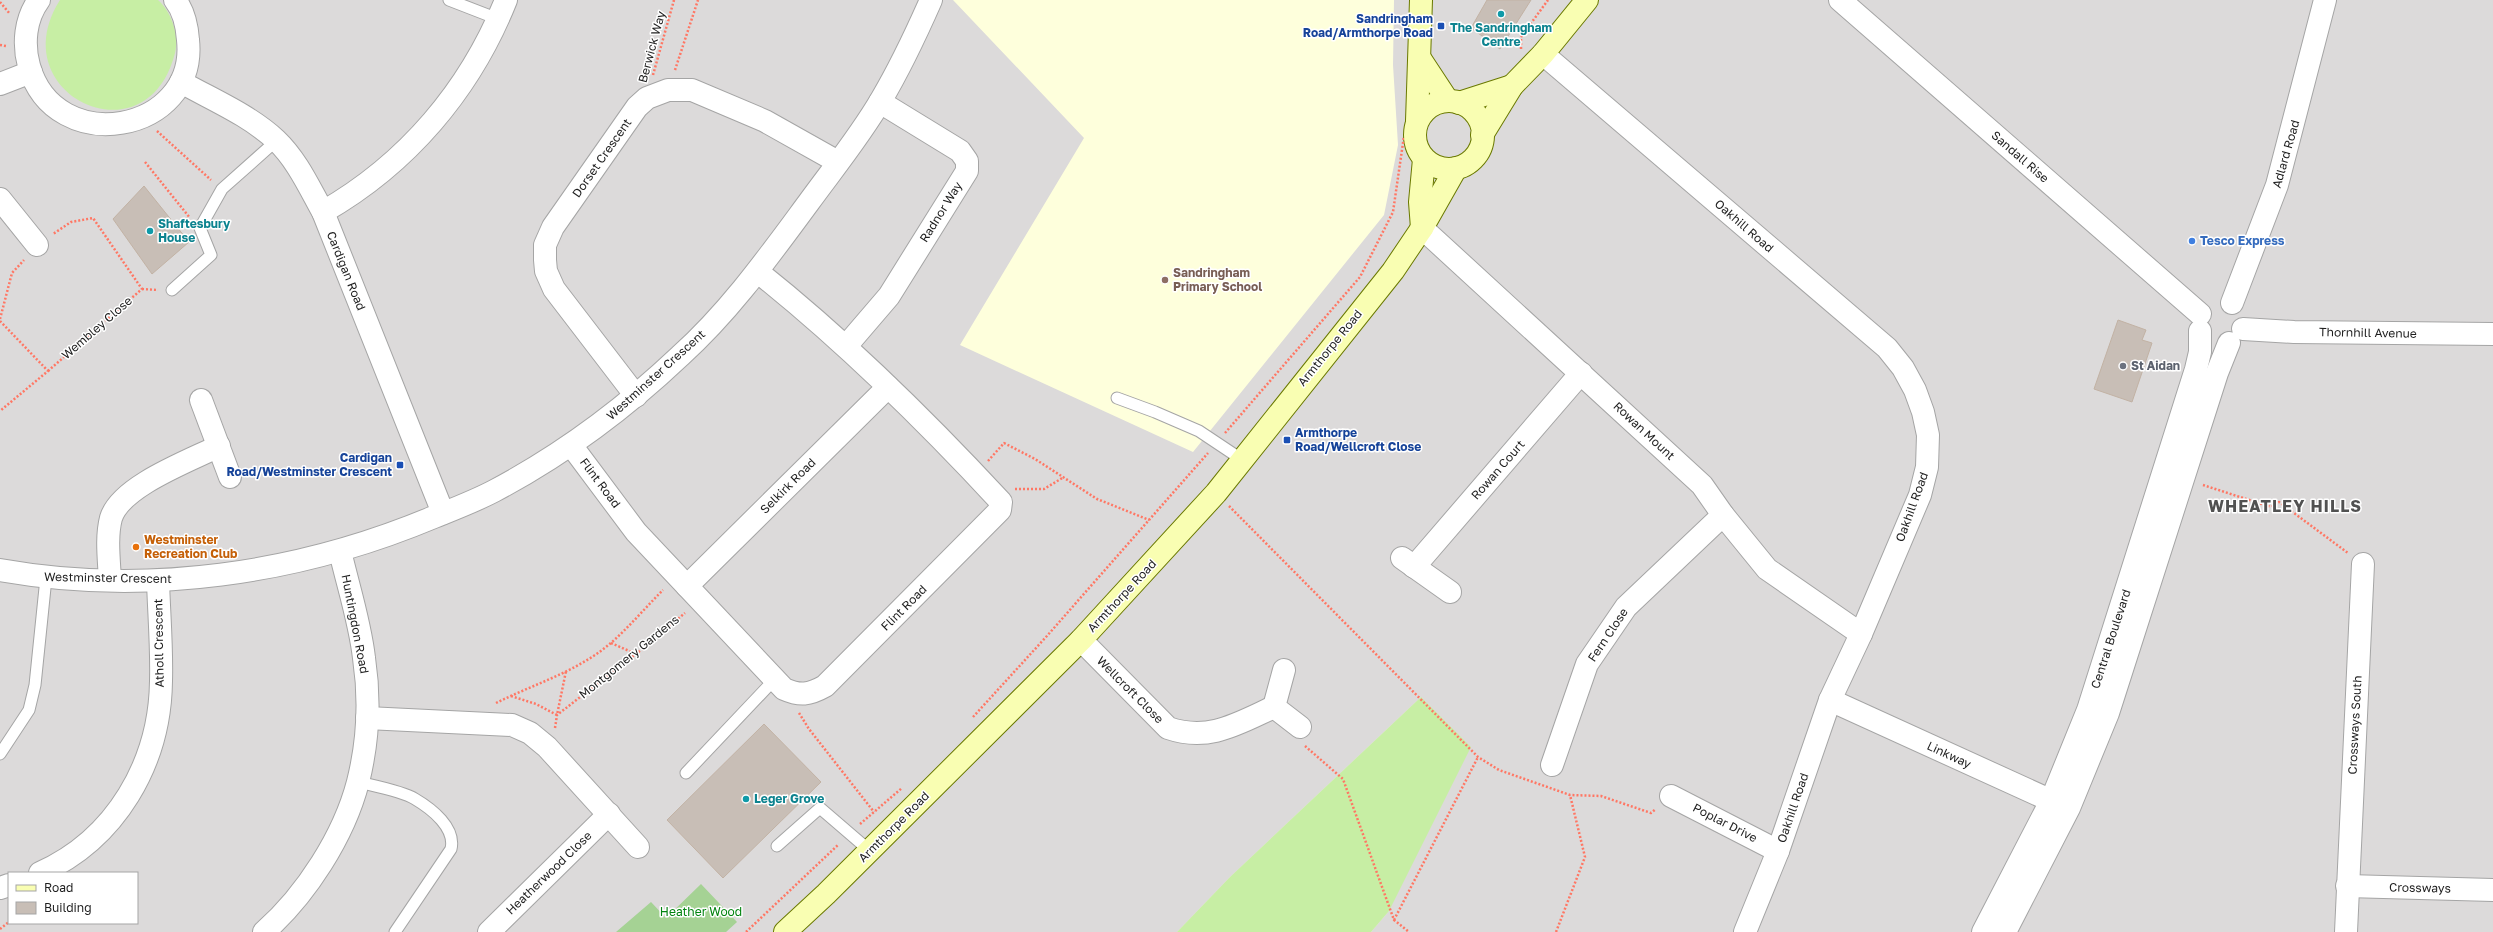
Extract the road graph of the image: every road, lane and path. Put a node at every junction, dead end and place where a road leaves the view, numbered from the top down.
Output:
1 (39, 0) edge
2 (175, 0) edge
3 (449, 0) edge
4 (674, 0) edge
5 (698, 0) edge
6 (931, 0) edge
7 (1421, 0) edge
8 (1548, 0) edge
9 (1587, 0) edge
10 (1840, 0) edge
11 (2325, 0) edge
12 (502, 9) edge
13 (1543, 54) junction
14 (1421, 60) junction
15 (31, 72) junction
16 (181, 82) junction
17 (1516, 82) junction
18 (0, 84) edge
19 (668, 90) junction
20 (647, 98) junction
21 (880, 102) junction
22 (1454, 102) junction
23 (143, 117) junction
24 (1411, 127) junction
25 (1482, 135) junction
26 (276, 141) junction
27 (1424, 159) junction
28 (145, 162) dead end
29 (838, 162) junction
30 (1456, 168) junction
31 (222, 190) junction
32 (0, 199) edge
33 (322, 212) junction
34 (200, 228) junction
35 (1422, 228) junction
36 (37, 245) junction
37 (758, 272) junction
38 (172, 290) dead end
39 (2232, 303) junction
40 (0, 320) edge
41 (2200, 323) junction
42 (2493, 334) edge
43 (2236, 336) junction
44 (847, 345) junction
45 (48, 371) junction
46 (1581, 373) junction
47 (888, 387) junction
48 (636, 396) junction
49 (1117, 398) dead end
50 (201, 400) dead end
51 (0, 412) edge
52 (1217, 443) junction
53 (571, 445) junction
54 (219, 446) junction
55 (1241, 459) junction
56 (230, 477) dead end
57 (1064, 477) junction
58 (2183, 478) junction
59 (983, 482) junction
60 (1216, 493) junction
61 (443, 514) junction
62 (1723, 515) junction
63 (1149, 520) junction
64 (340, 551) junction
65 (2363, 564) joint
66 (0, 570) edge
67 (46, 578) junction
68 (110, 580) junction
69 (158, 581) junction
70 (2139, 584) junction
71 (688, 587) junction
72 (1450, 592) dead end
73 (1861, 634) junction
74 (1081, 640) junction
75 (611, 643) junction
76 (636, 654) junction
77 (1284, 670) dead end
78 (566, 671) junction
79 (779, 684) junction
80 (510, 696) junction
81 (1830, 700) junction
82 (491, 705) dead end
83 (1274, 707) junction
84 (557, 714) junction
85 (367, 718) junction
86 (967, 723) dead end
87 (1300, 727) joint
88 (530, 733) junction
89 (0, 754) edge
90 (1478, 757) junction
91 (1552, 765) dead end
92 (686, 773) dead end
93 (358, 782) junction
94 (908, 782) dead end
95 (1570, 795) junction
96 (1671, 796) joint
97 (2060, 804) junction
98 (874, 812) junction
99 (609, 814) junction
100 (850, 834) junction
101 (777, 846) dead end
102 (638, 847) dead end
103 (1778, 850) junction
104 (870, 851) junction
105 (42, 872) edge
106 (2347, 886) junction
107 (2493, 890) edge
108 (1394, 920) junction
109 (8, 923) edge
110 (0, 929) edge
111 (264, 932) edge
112 (396, 932) edge
113 (489, 932) edge
114 (746, 932) edge
115 (785, 932) edge
116 (1409, 932) edge
117 (1556, 932) edge
118 (1745, 932) edge
119 (1983, 932) edge
120 (2005, 932) edge
121 (2346, 932) edge

1 - 15 street
2 - 16 street
3 - 12 lane
4 - 20 path, Berwick Way
5 - 19 path
6 - 21 street, Westminster Crescent
7 - 14 street
8 - 17 path
9 - 13 street
10 - 41 street, Sandall Rise
11 - 39 street, Adlard Road
12 - 33 street
13 - 17 street
13 - 73 street, Oakhill Road
14 - 22 street
14 - 24 street
15 - 18 street
15 - 23 street
16 - 23 street
16 - 26 street, Cardigan Road
17 - 22 street
17 - 25 street
19 - 20 street, Dorset Crescent
19 - 29 street, Dorset Crescent
20 - 48 street, Dorset Crescent
21 - 29 street, Westminster Crescent
21 - 44 street, Radnor Way
22 - 24 street
22 - 25 street
23 - 31 path
24 - 27 street
24 - 52 path
25 - 30 street
26 - 31 lane
26 - 33 street, Cardigan Road
27 - 30 street
27 - 35 street
28 - 34 path
29 - 37 street, Westminster Crescent
30 - 35 street, Armthorpe Road
31 - 34 lane
32 - 36 street
33 - 61 street, Cardigan Road
34 - 38 lane
35 - 46 street, Rowan Mount
35 - 55 street, Armthorpe Road
36 - 40 path, Wembley Close
36 - 45 path, Wembley Close
37 - 44 street, Flint Road
37 - 48 street, Westminster Crescent
39 - 41 street
39 - 43 street
40 - 45 path, Wembley Close
41 - 43 street
41 - 70 street, Central Boulevard
42 - 43 street, Thornhill Avenue
43 - 58 street, Central Boulevard
44 - 47 street, Flint Road
45 - 51 path, Wembley Close
46 - 62 street, Rowan Mount
46 - 72 street, Rowan Court
47 - 59 street, Flint Road
47 - 71 street, Selkirk Road
48 - 53 street, Westminster Crescent
49 - 52 lane
50 - 54 street
52 - 55 lane
52 - 63 path
53 - 61 street, Westminster Crescent
53 - 71 street, Flint Road
54 - 56 street
54 - 68 street
55 - 60 street, Armthorpe Road
57 - 59 path
57 - 59 path
57 - 63 path
58 - 65 path
58 - 70 street, Central Boulevard
59 - 79 street, Flint Road
60 - 74 street, Armthorpe Road
60 - 90 path
61 - 64 street, Westminster Crescent
62 - 73 street, Rowan Mount
62 - 91 street, Fern Close
63 - 86 path
64 - 69 street, Westminster Crescent
64 - 85 street, Huntingdon Road
65 - 106 street, Crossways South
66 - 67 street, Westminster Crescent
67 - 68 street, Westminster Crescent
67 - 89 lane
68 - 69 street, Westminster Crescent
69 - 105 street, Atholl Crescent
70 - 97 street, Central Boulevard
71 - 75 path, Montgomery Gardens
71 - 76 path, Montgomery Gardens
71 - 79 street, Flint Road
73 - 81 street, Oakhill Road
74 - 83 street, Wellcroft Close
74 - 104 street, Armthorpe Road
75 - 76 path
75 - 78 path, Montgomery Gardens
76 - 84 path, Montgomery Gardens
77 - 83 street
78 - 80 path, Montgomery Gardens
78 - 84 path, Montgomery Gardens
79 - 92 lane
79 - 98 path
80 - 82 path, Montgomery Gardens
80 - 84 path
81 - 97 street, Linkway
81 - 103 street, Oakhill Road
83 - 87 street
84 - 88 path, Montgomery Gardens
85 - 88 street
85 - 93 street, Huntingdon Road
87 - 108 path
88 - 99 street
90 - 95 path
90 - 108 path
93 - 111 street, Huntingdon Road
93 - 112 lane
94 - 98 path
95 - 96 path
95 - 117 path
96 - 103 street, Poplar Drive
97 - 119 street, Central Boulevard
97 - 120 street, Central Boulevard
98 - 100 path
99 - 102 street
99 - 113 street, Heatherwood Close
100 - 101 lane
100 - 104 lane
100 - 114 path
103 - 118 street, Oakhill Road
104 - 115 street, Armthorpe Road
106 - 107 street, Crossways
106 - 121 street, Crossways South
108 - 116 path
109 - 110 path

